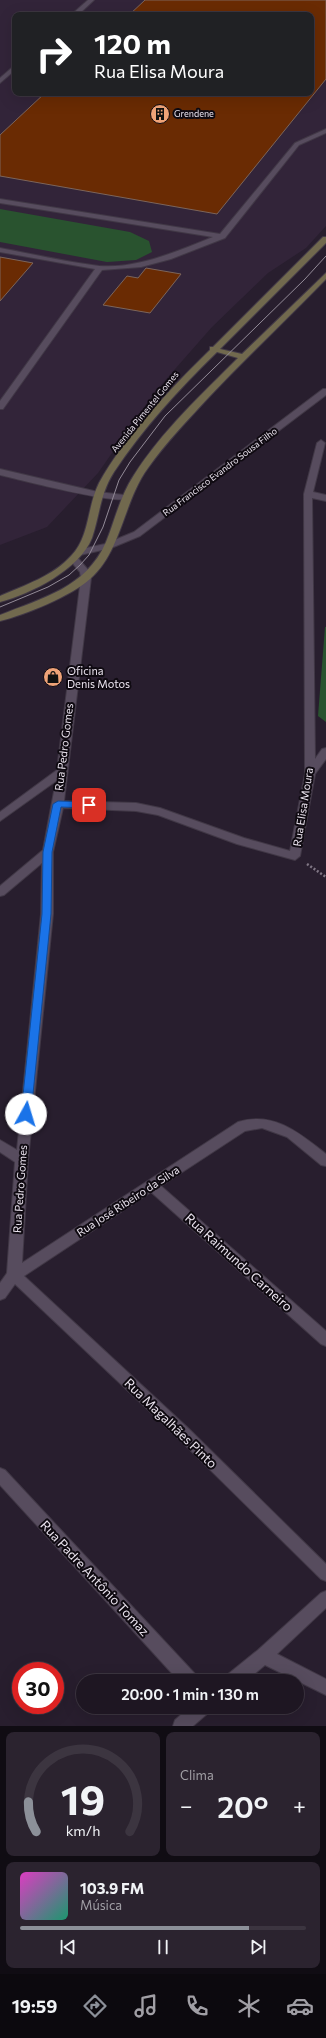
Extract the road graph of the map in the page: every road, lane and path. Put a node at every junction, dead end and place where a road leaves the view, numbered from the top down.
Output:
1 (90, 0) edge
2 (77, 12) edge
3 (12, 70) edge
4 (0, 81) edge
5 (326, 131) edge
6 (0, 201) edge
7 (222, 236) junction
8 (326, 239) edge
9 (0, 250) edge
10 (100, 268) junction
11 (326, 275) edge
12 (213, 349) junction
13 (244, 357) junction
14 (326, 391) edge
15 (0, 407) edge
16 (321, 442) dead end
17 (0, 472) edge
18 (308, 494) junction
19 (98, 495) junction
20 (124, 498) junction
21 (326, 498) edge
22 (108, 546) junction
23 (77, 555) junction
24 (86, 578) junction
25 (0, 599) edge
26 (0, 618) edge
27 (326, 750) edge
28 (60, 773) junction
29 (310, 774) junction
30 (58, 804) junction
31 (0, 817) edge
32 (48, 852) junction
33 (295, 856) junction
34 (326, 877) edge
35 (0, 892) edge
36 (0, 1145) edge
37 (22, 1160) junction
38 (326, 1160) edge
39 (151, 1185) junction
40 (14, 1275) junction
41 (0, 1294) edge
42 (326, 1340) edge
43 (0, 1475) edge
44 (326, 1574) edge
45 (326, 1598) edge
46 (264, 1656) junction
47 (184, 1674) edge
48 (242, 1674) edge
49 (326, 1687) edge
50 (194, 1714) edge
51 (181, 1726) edge

1 - 2 street
3 - 4 street
5 - 7 street
6 - 7 street
7 - 10 street
8 - 12 main road, Avenida Pimentel Gomes
9 - 10 street
10 - 15 street
11 - 13 main road
12 - 13 main road
12 - 19 main road, Avenida Pimentel Gomes
13 - 20 main road
14 - 22 street, Rua Francisco Evandro Sousa Filho
16 - 18 street, Rua Elisa Moura
17 - 19 street
18 - 21 street
18 - 29 street, Rua Elisa Moura
19 - 20 street
19 - 23 main road, Avenida Pimentel Gomes
20 - 22 main road
22 - 23 street, Rua Francisco Evandro Sousa Filho
22 - 24 main road
23 - 24 street
23 - 25 main road, Avenida Pimentel Gomes
24 - 26 main road
24 - 28 street, Rua Pedro Gomes
27 - 29 street
28 - 30 street, Rua Pedro Gomes
28 - 31 street
29 - 33 street, Rua Elisa Moura
30 - 32 street, Rua Pedro Gomes
30 - 33 street, Rua Elisa Moura
32 - 35 street
32 - 37 street, Rua Pedro Gomes
33 - 34 path
36 - 37 street
37 - 40 street, Rua Pedro Gomes
38 - 39 street, Rua José Ribeiro da Silva
39 - 40 street, Rua José Ribeiro da Silva
39 - 42 street, Rua Raimundo Carneiro
40 - 41 street
40 - 44 street, Rua Magalhães Pinto
43 - 47 street, Rua Padre Antônio Tomaz
45 - 46 street
46 - 48 street
46 - 49 street
50 - 51 street

